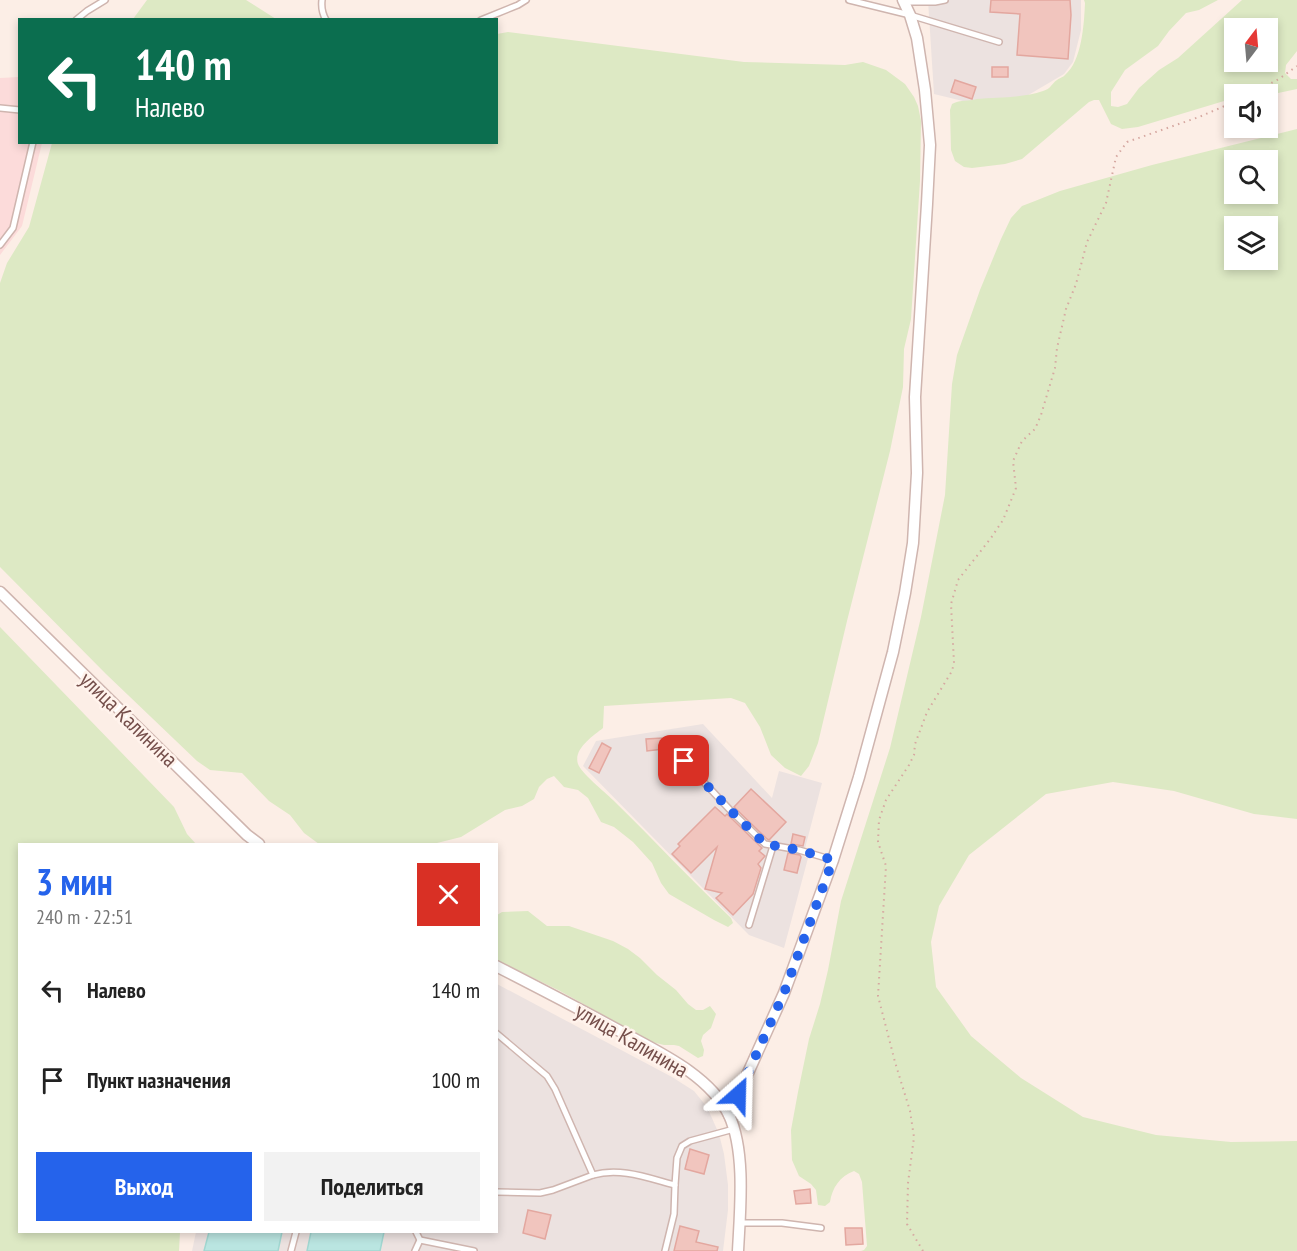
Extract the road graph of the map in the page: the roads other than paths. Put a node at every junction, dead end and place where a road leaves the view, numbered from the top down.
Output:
1 (105, 0) edge
2 (322, 0) edge
3 (526, 0) edge
4 (849, 0) edge
5 (945, 0) edge
6 (904, 1) edge
7 (910, 15) junction
8 (78, 18) edge
9 (325, 18) edge
10 (486, 18) edge
11 (999, 42) dead end
12 (0, 108) edge
13 (18, 110) edge
14 (33, 144) edge
15 (0, 245) edge
16 (0, 592) edge
17 (684, 761) dead end
18 (258, 843) edge
19 (773, 846) junction
20 (833, 860) junction
21 (749, 925) dead end
22 (498, 967) edge
23 (498, 1035) edge
24 (729, 1115) junction
25 (734, 1129) junction
26 (593, 1174) junction
27 (675, 1185) junction
28 (498, 1192) edge
29 (739, 1223) junction
30 (821, 1228) dead end
31 (296, 1233) edge
32 (416, 1233) edge
33 (420, 1240) junction
34 (291, 1251) edge
35 (416, 1251) edge
36 (474, 1251) edge
37 (665, 1251) edge
38 (738, 1251) edge

1 - 8 lane
2 - 9 lane
3 - 10 lane
4 - 7 lane
5 - 6 lane
6 - 7 street
7 - 11 lane
7 - 20 street
12 - 13 lane
14 - 15 lane
16 - 18 street, улица Калинина
17 - 19 lane
19 - 20 lane
19 - 21 lane
20 - 24 street
22 - 24 street, улица Калинина
23 - 26 lane
24 - 25 street, улица Калинина
25 - 27 lane
25 - 29 street, улица Калинина
26 - 27 lane
26 - 28 lane
27 - 37 lane
29 - 30 lane
29 - 38 street, улица Калинина
31 - 34 lane
32 - 33 lane
33 - 35 lane
33 - 36 lane

